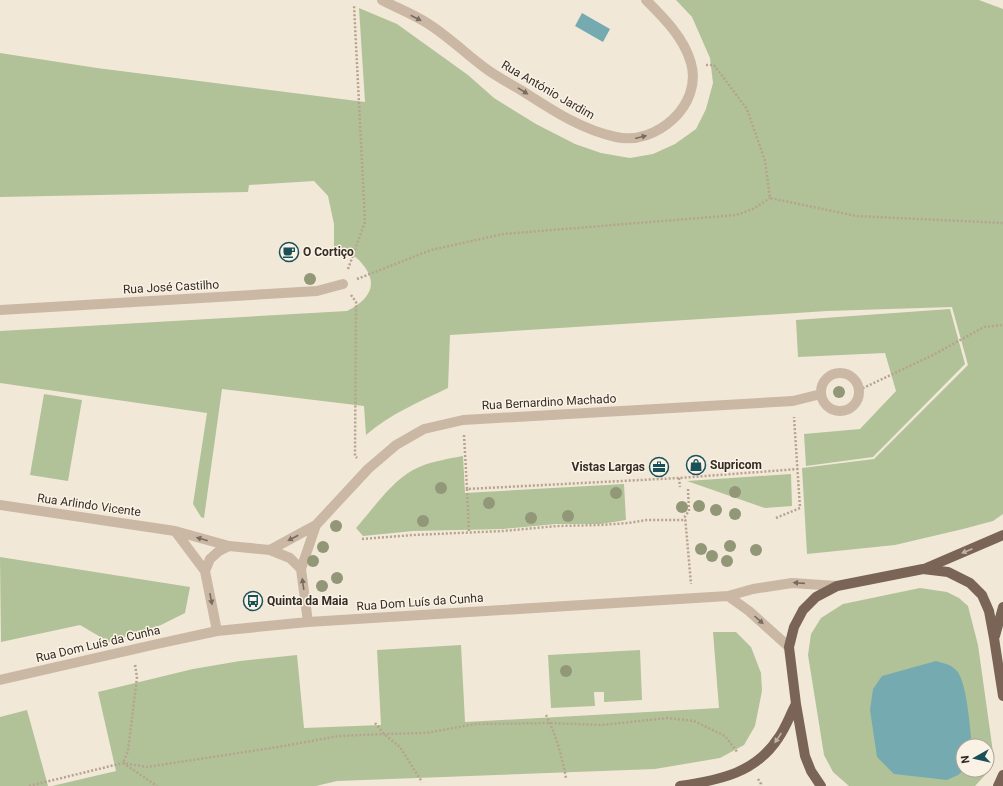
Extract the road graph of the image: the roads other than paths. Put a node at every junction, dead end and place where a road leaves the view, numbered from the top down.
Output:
1 (382, 0) edge
2 (646, 0) edge
3 (344, 284) road end
4 (0, 310) edge
5 (821, 394) junction
6 (0, 506) edge
7 (316, 526) junction
8 (175, 531) junction
9 (1003, 535) edge
10 (229, 546) junction
11 (270, 550) junction
12 (301, 569) junction
13 (923, 569) junction
14 (206, 572) junction
15 (838, 586) junction
16 (728, 596) junction
17 (1003, 607) edge
18 (308, 622) junction
19 (217, 631) junction
20 (994, 638) junction
21 (789, 647) junction
22 (0, 680) edge
23 (1003, 696) edge
24 (796, 704) junction
25 (1003, 775) edge
26 (680, 786) edge
27 (821, 786) edge
28 (998, 786) edge

1 -> 2 street, Rua António Jardim
3 - 4 street, Rua José Castilho
5 - 5 street
5 - 7 street, Rua Bernardino Machado
6 - 8 street, Rua Arlindo Vicente
7 -> 11 street
7 - 12 street
10 -> 8 street, Rua Arlindo Vicente
8 - 14 street
9 -> 13 main road
10 - 11 street, Rua Arlindo Vicente
10 - 14 street
11 - 12 street, Rua Arlindo Vicente
18 -> 12 street
13 - 15 main road
13 - 20 main road
14 -> 19 street
15 -> 16 street, Rua Dom Luís da Cunha
15 - 21 main road
16 - 18 street, Rua Dom Luís da Cunha
16 -> 21 street
17 - 20 main road
18 - 19 street, Rua Dom Luís da Cunha
19 - 22 street, Rua Dom Luís da Cunha
20 - 23 main road
21 - 24 main road
24 -> 26 main road
24 - 27 main road
25 - 28 main road

